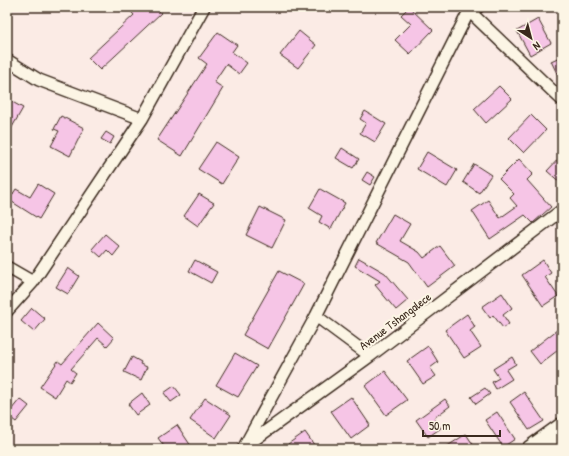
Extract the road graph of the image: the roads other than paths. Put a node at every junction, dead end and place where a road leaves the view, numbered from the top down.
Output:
1 (204, 7) edge
2 (471, 8) edge
3 (7, 60) edge
4 (562, 100) edge
5 (142, 119) junction
6 (562, 210) edge
7 (7, 267) edge
8 (33, 282) junction
9 (7, 311) edge
10 (316, 316) junction
11 (370, 356) junction
12 (562, 426) edge
13 (562, 442) edge
14 (542, 447) edge
15 (242, 448) edge

1 - 5 street
2 - 4 street
2 - 10 street
3 - 5 street
5 - 8 street
6 - 11 street, Avenue Tshangalece
7 - 8 street
8 - 9 street
10 - 11 street
10 - 15 street
11 - 15 street, Avenue Tshangalece
12 - 14 highway
13 - 14 highway

